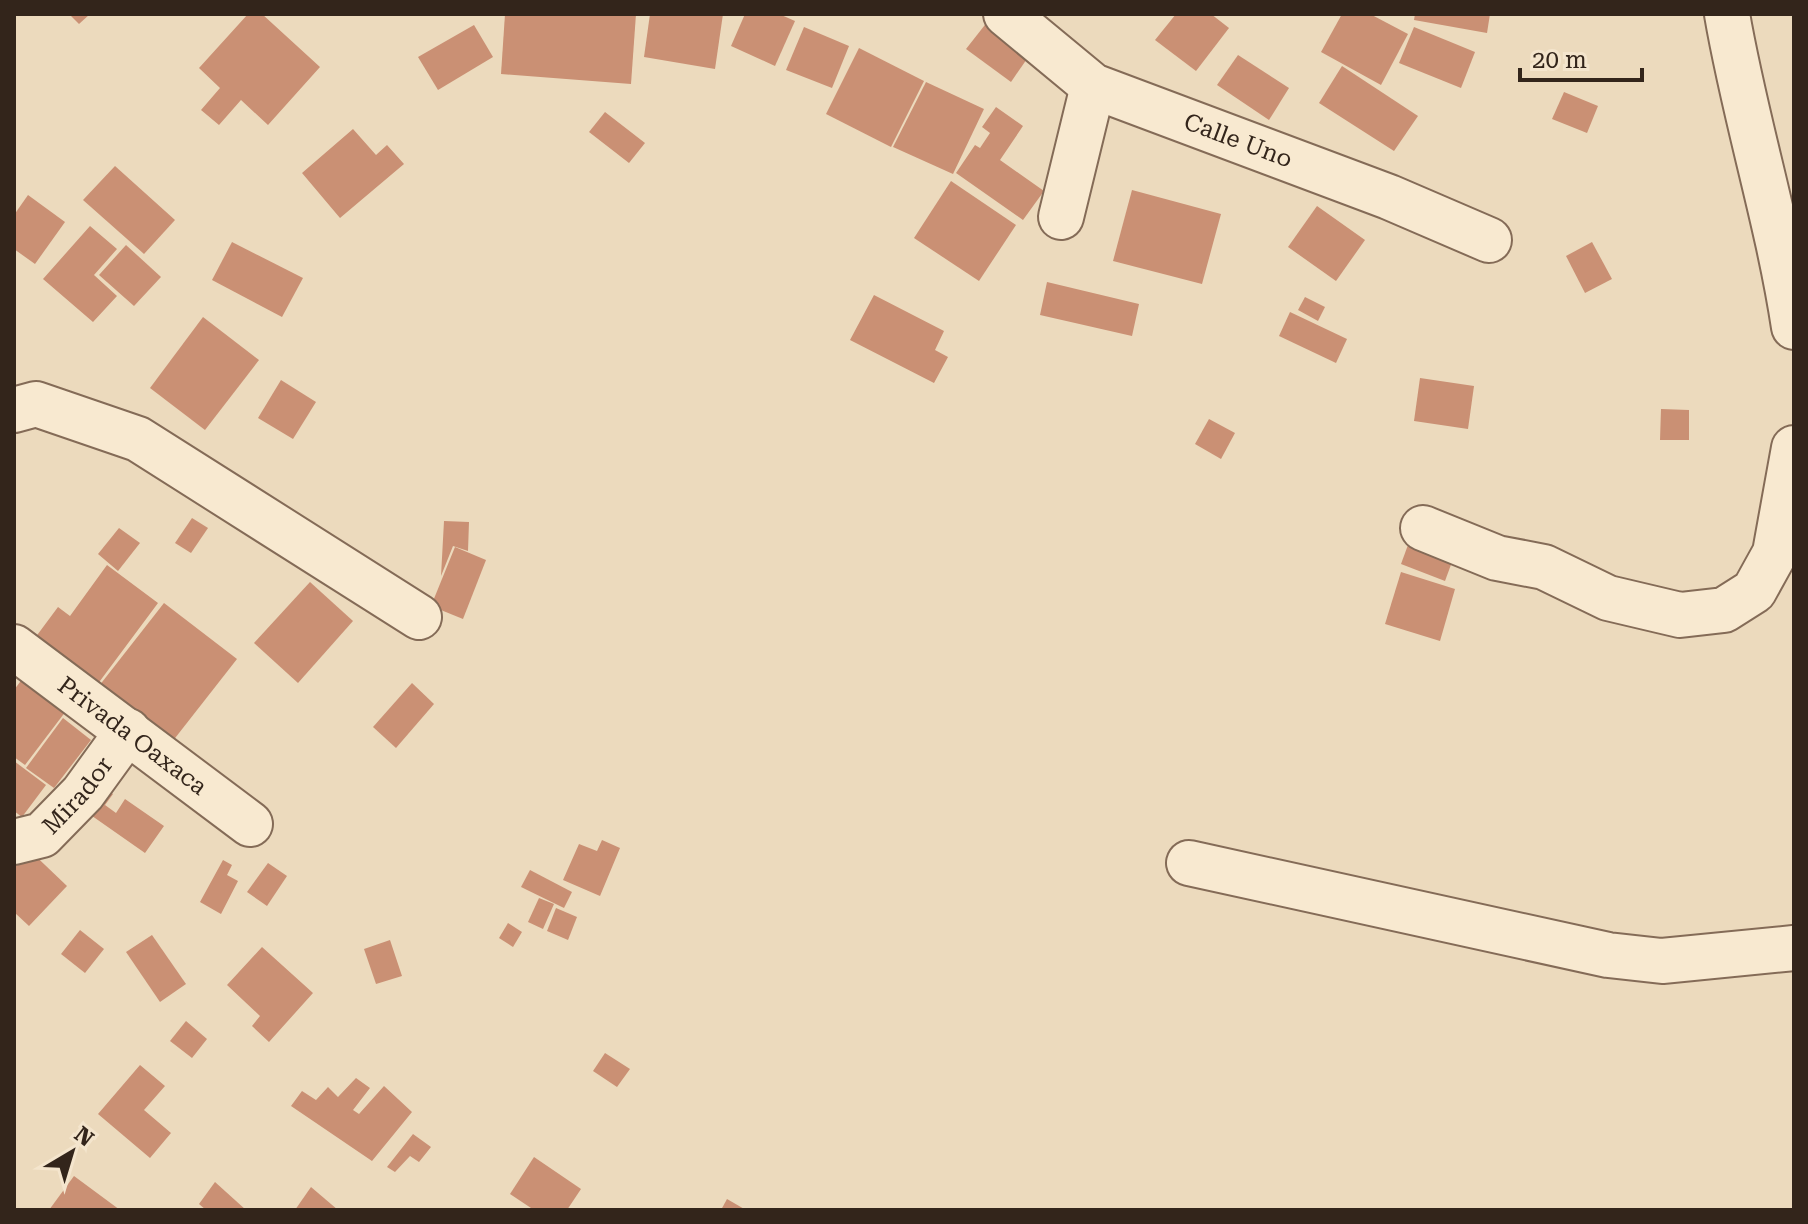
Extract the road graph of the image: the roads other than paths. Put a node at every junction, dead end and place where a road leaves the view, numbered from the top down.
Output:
1 (1006, 14) edge
2 (1727, 14) edge
3 (1093, 86) junction
4 (1061, 217) dead end
5 (1489, 240) dead end
6 (1794, 327) edge
7 (14, 410) edge
8 (1794, 448) edge
9 (1423, 528) dead end
10 (419, 617) dead end
11 (14, 647) edge
12 (128, 731) junction
13 (250, 824) dead end
14 (14, 842) edge
15 (1189, 863) dead end
16 (1794, 948) edge

1 - 3 street, Calle Uno
2 - 6 street
3 - 4 street
3 - 5 street, Calle Uno
7 - 10 street
8 - 9 street
11 - 12 street, Privada Oaxaca
12 - 13 street, Privada Oaxaca
12 - 14 street, Mirador
15 - 16 street

